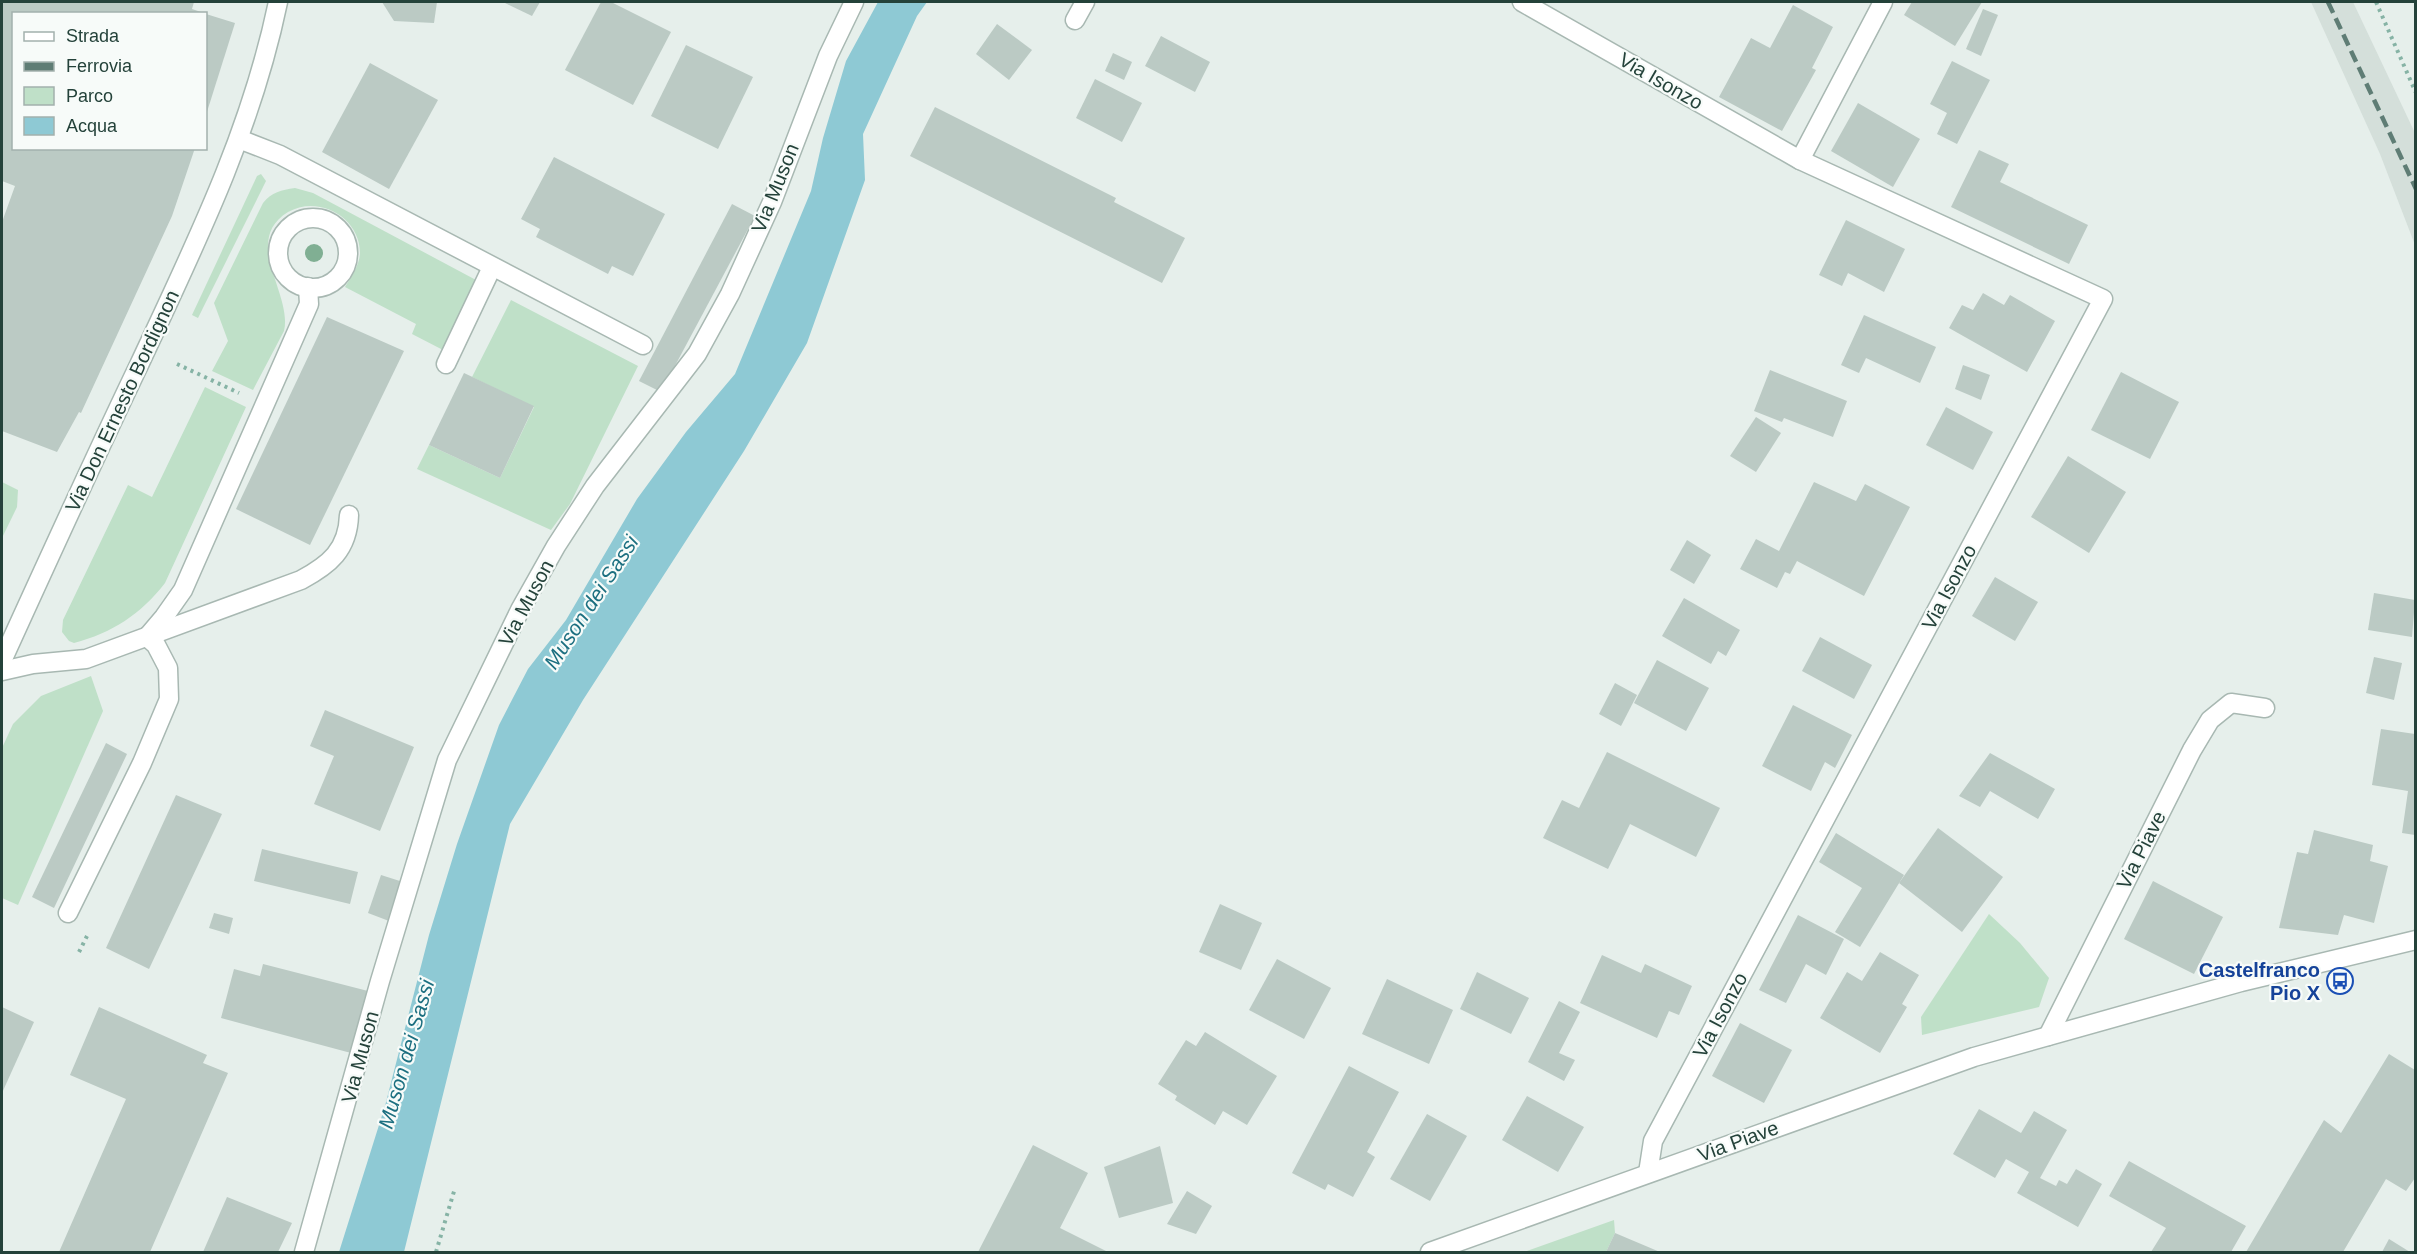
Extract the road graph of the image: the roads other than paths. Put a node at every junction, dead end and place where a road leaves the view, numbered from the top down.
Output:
1 (278, 2) edge
2 (854, 2) edge
3 (1085, 2) edge
4 (1522, 2) edge
5 (1883, 2) edge
6 (1075, 20) dead end
7 (239, 139) junction
8 (1800, 160) junction
9 (492, 267) junction
10 (308, 287) dead end
11 (643, 345) dead end
12 (446, 364) dead end
13 (349, 515) dead end
14 (147, 637) junction
15 (2, 661) edge
16 (2, 671) edge
17 (2265, 708) dead end
18 (68, 913) dead end
19 (2415, 940) edge
20 (2048, 1036) junction
21 (1648, 1173) junction
22 (304, 1252) edge
23 (1430, 1252) edge

1 - 7 street, Via Don Ernesto Bordignon
2 - 22 street, Via Muson
3 - 6 street
4 - 8 street, Via Isonzo
5 - 8 street
7 - 9 street
7 - 15 street, Via Don Ernesto Bordignon
8 - 21 street, Via Isonzo
9 - 11 street
9 - 12 street
10 - 14 street
13 - 14 street
14 - 16 street
14 - 18 street
17 - 20 street, Via Piave
19 - 20 street, Via Piave
20 - 21 street, Via Piave
21 - 23 street, Via Piave

